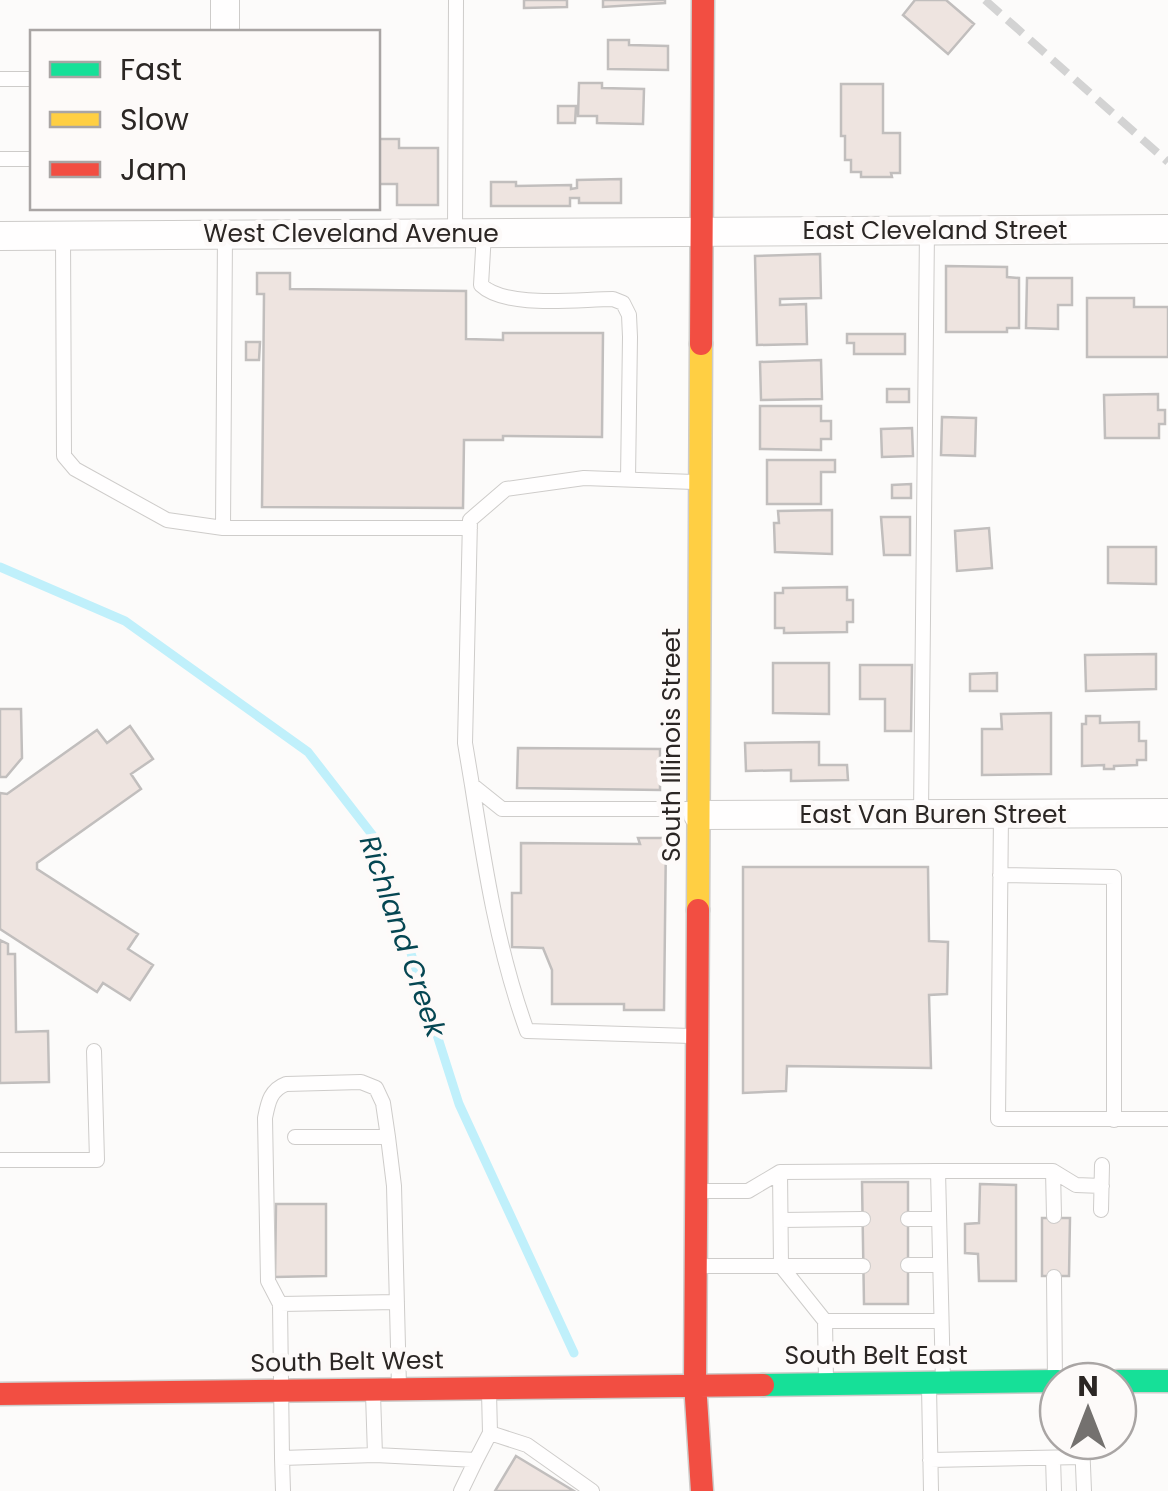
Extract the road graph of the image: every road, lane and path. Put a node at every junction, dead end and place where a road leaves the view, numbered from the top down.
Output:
1 (225, 0) edge
2 (456, 0) edge
3 (703, 0) edge
4 (225, 30) edge
5 (0, 79) edge
6 (30, 79) edge
7 (0, 159) edge
8 (30, 159) edge
9 (225, 220) edge
10 (1168, 229) edge
11 (927, 230) junction
12 (702, 232) junction
13 (456, 233) junction
14 (484, 233) junction
15 (0, 236) edge
16 (63, 236) junction
17 (628, 480) junction
18 (700, 482) junction
19 (223, 528) junction
20 (470, 528) junction
21 (472, 785) junction
22 (698, 812) junction
23 (1168, 813) edge
24 (921, 814) junction
25 (1001, 814) junction
26 (1000, 875) junction
27 (697, 1036) junction
28 (94, 1051) dead end
29 (1168, 1119) edge
30 (1114, 1120) junction
31 (295, 1137) dead end
32 (388, 1137) junction
33 (0, 1160) edge
34 (1102, 1165) dead end
35 (938, 1171) junction
36 (1053, 1171) junction
37 (780, 1172) junction
38 (1102, 1186) junction
39 (696, 1191) junction
40 (1101, 1210) dead end
41 (1054, 1216) dead end
42 (862, 1219) dead end
43 (908, 1219) dead end
44 (939, 1219) junction
45 (781, 1220) junction
46 (908, 1265) dead end
47 (940, 1265) junction
48 (696, 1266) junction
49 (781, 1266) junction
50 (863, 1266) dead end
51 (1054, 1277) dead end
52 (397, 1302) junction
53 (280, 1304) junction
54 (825, 1321) junction
55 (941, 1321) junction
56 (1056, 1361) edge
57 (1038, 1381) edge
58 (1138, 1381) edge
59 (1168, 1381) edge
60 (826, 1382) junction
61 (936, 1382) junction
62 (695, 1383) junction
63 (489, 1386) junction
64 (373, 1388) junction
65 (400, 1388) junction
66 (280, 1390) junction
67 (0, 1394) edge
68 (490, 1433) junction
69 (376, 1455) junction
70 (282, 1458) junction
71 (1038, 1458) edge
72 (476, 1460) junction
73 (930, 1460) junction
74 (1053, 1461) edge
75 (1083, 1461) edge
76 (283, 1491) edge
77 (461, 1491) edge
78 (592, 1491) edge
79 (702, 1491) edge
80 (930, 1491) edge
81 (1054, 1491) edge
82 (1084, 1491) edge

1 - 4 street
2 - 13 lane
3 - 12 main road, South Illinois Street
5 - 6 lane
7 - 8 lane
9 - 13 street, West Cleveland Avenue
9 - 16 street, West Cleveland Avenue
9 - 19 lane
10 - 11 street, East Cleveland Street
11 - 12 street, East Cleveland Street
11 - 24 lane
12 - 14 street, West Cleveland Avenue
12 - 18 main road, South Illinois Street
13 - 14 street, West Cleveland Avenue
14 - 17 lane
15 - 16 street, West Cleveland Avenue
16 - 19 lane
17 - 18 lane
17 - 20 lane
18 - 22 main road, South Illinois Street
19 - 20 lane
20 - 21 lane
21 - 22 lane
21 - 27 lane
22 - 24 street, East Van Buren Street
22 - 27 main road, South Illinois Street
23 - 25 street, East Van Buren Street
24 - 25 street, East Van Buren Street
25 - 26 lane
26 - 30 lane
26 - 30 lane
27 - 39 main road, South Illinois Street
28 - 33 lane
29 - 30 lane
31 - 32 lane
32 - 52 lane
32 - 53 lane
34 - 38 lane
35 - 36 lane
35 - 37 lane
35 - 44 lane
36 - 38 lane
36 - 41 lane
37 - 39 lane
37 - 45 lane
38 - 40 lane
39 - 48 main road, South Illinois Street
42 - 45 lane
43 - 44 lane
44 - 47 lane
45 - 49 lane
46 - 47 lane
47 - 55 lane
48 - 49 lane
48 - 62 main road, South Illinois Street
49 - 50 lane
49 - 54 lane
51 - 56 lane
52 - 53 lane
52 - 65 lane
53 - 66 lane
54 - 55 lane
54 - 60 lane
55 - 61 lane
57 - 61 main road, South Belt East
58 - 59 main road
60 - 61 main road, South Belt East
60 - 62 main road, South Belt East
61 - 73 lane
62 - 63 main road, South Belt West
62 - 79 main road, South Illinois Street
63 - 65 main road, South Belt West
63 - 68 lane
64 - 65 main road, South Belt West
64 - 66 main road, South Belt West
64 - 69 lane
66 - 67 main road, South Belt West
66 - 70 lane
68 - 72 lane
68 - 78 lane
69 - 70 lane
69 - 72 lane
70 - 76 lane
71 - 73 lane
72 - 77 lane
73 - 80 lane
74 - 81 lane
75 - 82 lane

